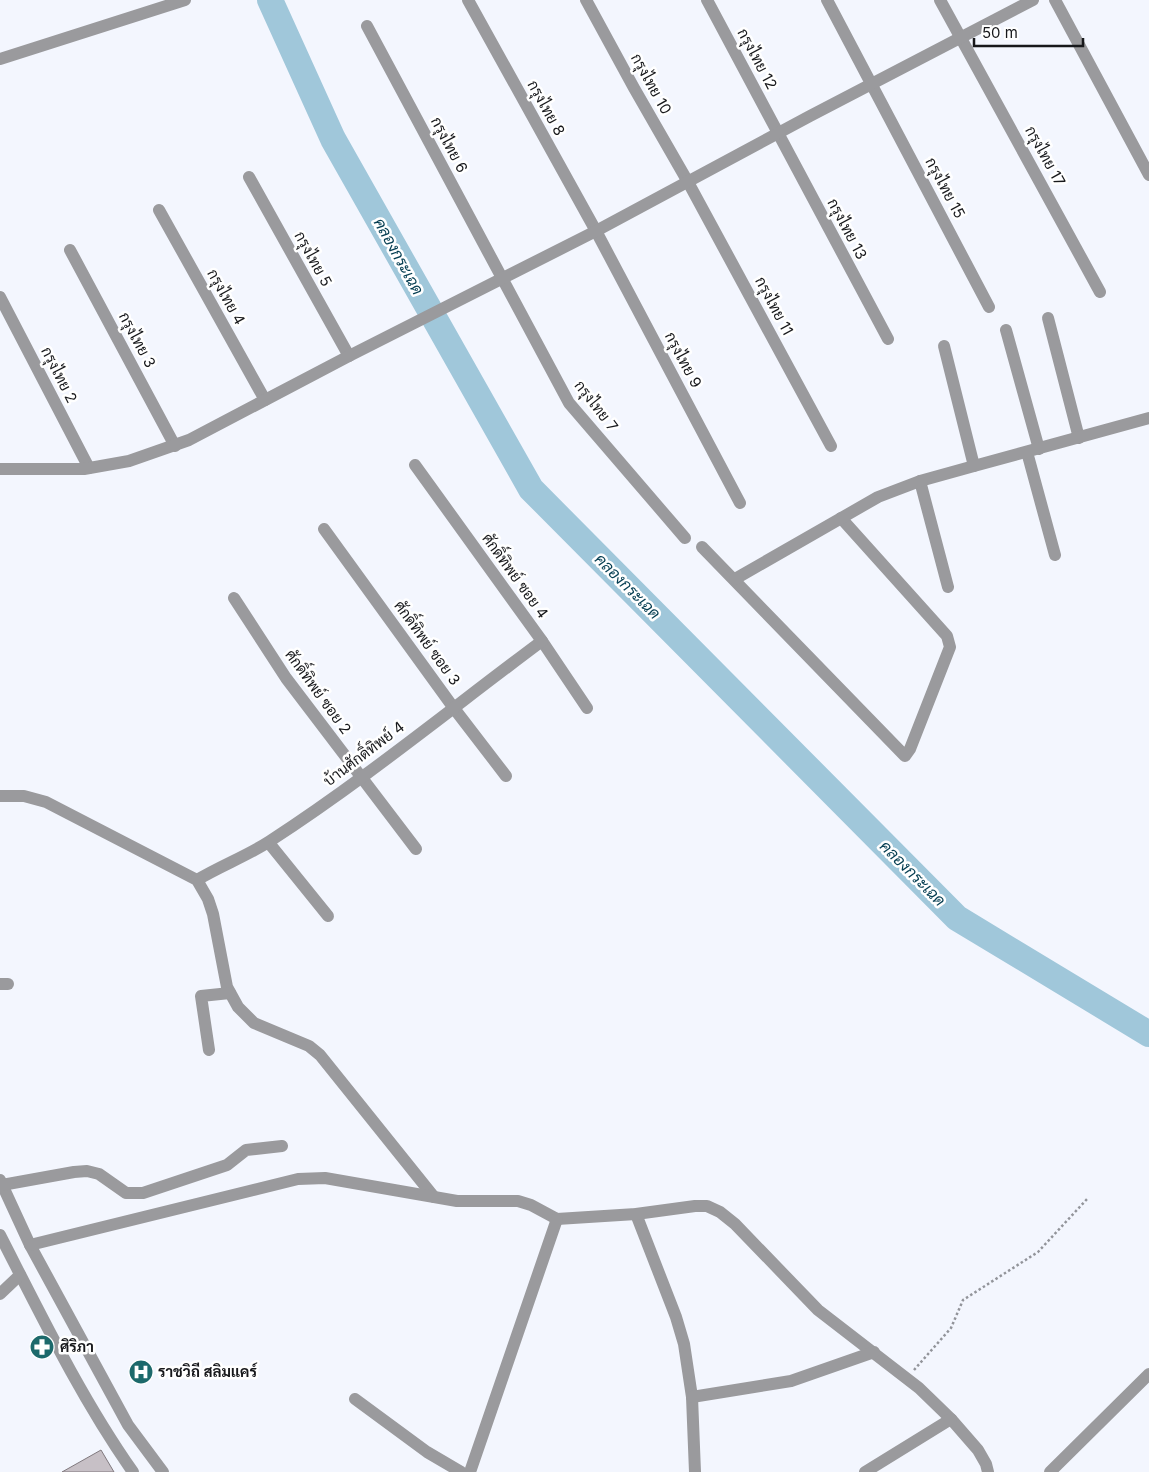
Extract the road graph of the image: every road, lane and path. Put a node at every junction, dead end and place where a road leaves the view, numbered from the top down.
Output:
1 (185, 0) edge
2 (468, 0) edge
3 (586, 0) edge
4 (707, 0) edge
5 (827, 0) edge
6 (940, 0) edge
7 (1033, 0) edge
8 (1055, 0) edge
9 (367, 26) dead end
10 (960, 37) junction
11 (0, 59) edge
12 (872, 84) junction
13 (778, 134) junction
14 (1149, 175) edge
15 (249, 177) dead end
16 (688, 182) junction
17 (159, 210) dead end
18 (596, 232) junction
19 (70, 250) dead end
20 (503, 280) junction
21 (1100, 292) dead end
22 (0, 297) edge
23 (990, 307) dead end
24 (1048, 318) dead end
25 (1006, 330) dead end
26 (888, 339) dead end
27 (944, 346) dead end
28 (349, 356) junction
29 (264, 400) junction
30 (1149, 418) edge
31 (1079, 438) junction
32 (175, 446) junction
33 (831, 446) dead end
34 (1033, 450) junction
35 (415, 465) dead end
36 (974, 466) junction
37 (0, 468) edge
38 (89, 468) junction
39 (920, 482) junction
40 (740, 503) dead end
41 (841, 518) junction
42 (324, 529) dead end
43 (685, 538) dead end
44 (702, 547) dead end
45 (1056, 555) dead end
46 (735, 579) junction
47 (948, 587) dead end
48 (234, 598) dead end
49 (542, 641) junction
50 (454, 707) junction
51 (587, 708) dead end
52 (506, 776) dead end
53 (361, 778) junction
54 (0, 796) edge
55 (268, 842) junction
56 (416, 849) dead end
57 (197, 880) junction
58 (328, 916) dead end
59 (230, 993) junction
60 (209, 1050) dead end
61 (282, 1146) dead end
62 (1, 1182) edge
63 (434, 1197) junction
64 (1088, 1198) dead end
65 (636, 1214) junction
66 (557, 1219) junction
67 (0, 1235) edge
68 (30, 1245) junction
69 (20, 1275) junction
70 (0, 1294) edge
71 (874, 1352) junction
72 (1149, 1374) edge
73 (907, 1378) junction
74 (692, 1397) junction
75 (355, 1399) dead end
76 (951, 1419) junction
77 (133, 1472) edge
78 (163, 1472) edge
79 (462, 1472) edge
80 (470, 1472) edge
81 (695, 1472) edge
82 (865, 1472) edge
83 (988, 1472) edge
84 (1050, 1472) edge

1 - 11 street
2 - 18 street, กรุงไทย 8
3 - 16 street, กรุงไทย 10
4 - 13 street, กรุงไทย 12
5 - 12 street, กรุงไทย 15
6 - 10 street, กรุงไทย 17
7 - 10 street
8 - 14 street
9 - 20 street, กรุงไทย 6
10 - 12 street
10 - 21 street, กรุงไทย 17
12 - 13 street
12 - 23 street, กรุงไทย 15
13 - 16 street
13 - 26 street, กรุงไทย 13
15 - 28 street, กรุงไทย 5
16 - 18 street
16 - 33 street, กรุงไทย 11
17 - 29 street, กรุงไทย 4
18 - 20 street
18 - 40 street, กรุงไทย 9
19 - 32 street, กรุงไทย 3
20 - 28 street
20 - 43 street, กรุงไทย 7
22 - 38 street, กรุงไทย 2
24 - 31 street
25 - 34 street
27 - 36 street
28 - 29 street
29 - 32 street
30 - 31 street
31 - 34 street
32 - 38 street
34 - 36 street
34 - 45 street
35 - 49 street, ศักดิ์ทิพย์ ซอย 4
36 - 39 street
37 - 38 street
39 - 41 street
39 - 47 street
41 - 46 street
41 - 46 street
42 - 50 street, ศักดิ์ทิพย์ ซอย 3
44 - 46 street
48 - 53 street, ศักดิ์ทิพย์ ซอย 2
49 - 50 street, บ้านศักดิ์ทิพย์ 4
49 - 51 street, ศักดิ์ทิพย์ ซอย 4
50 - 52 street, ศักดิ์ทิพย์ ซอย 3
50 - 53 street, บ้านศักดิ์ทิพย์ 4
53 - 55 street, บ้านศักดิ์ทิพย์ 4
53 - 56 street, ศักดิ์ทิพย์ ซอย 2
54 - 57 street
55 - 57 street, บ้านศักดิ์ทิพย์ 4
55 - 58 street
57 - 59 street
59 - 60 street
59 - 63 street
61 - 62 street
62 - 68 street
63 - 66 street
63 - 68 street
64 - 73 path
65 - 66 street
65 - 71 street
65 - 74 street
66 - 80 street
67 - 69 street
68 - 78 street
69 - 70 street
69 - 77 street
71 - 73 street
71 - 74 street
72 - 84 street
73 - 76 street
74 - 81 street
75 - 79 street
76 - 82 street
76 - 83 street

